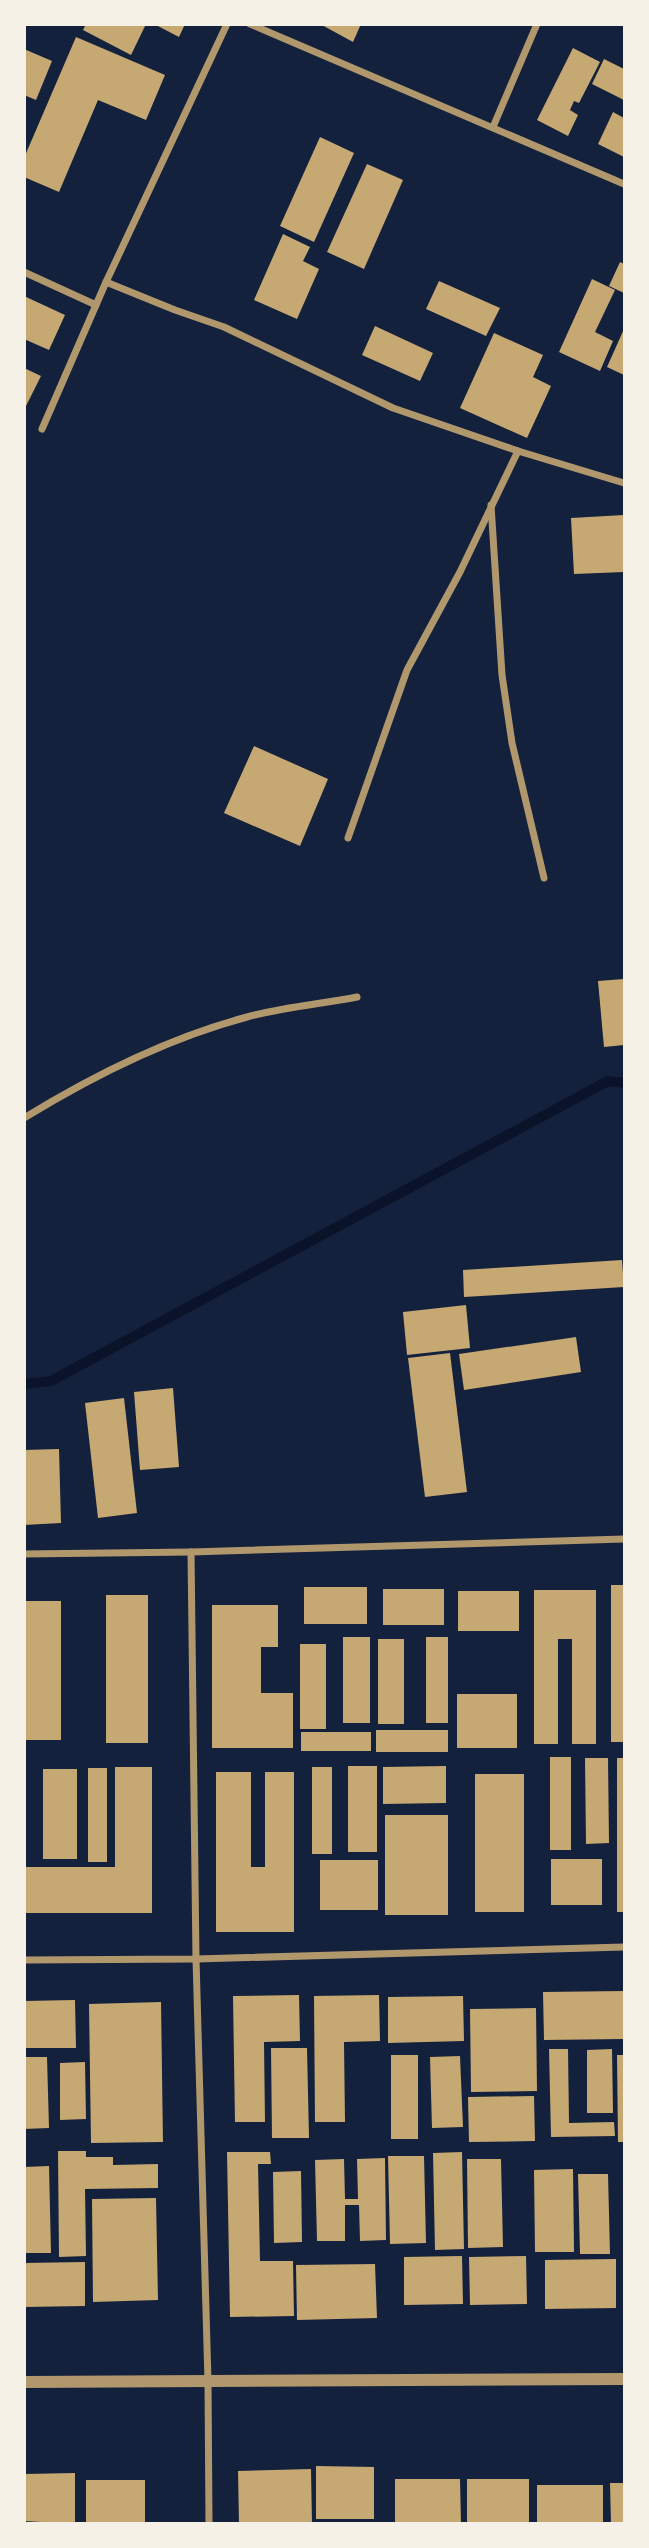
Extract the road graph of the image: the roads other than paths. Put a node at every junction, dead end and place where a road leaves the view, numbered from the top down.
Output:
1 (227, 24) edge
2 (250, 24) edge
3 (537, 24) edge
4 (493, 127) junction
5 (625, 184) edge
6 (24, 272) edge
7 (106, 282) junction
8 (96, 305) junction
9 (42, 429) dead end
10 (518, 451) junction
11 (625, 483) edge
12 (491, 504) junction
13 (348, 838) dead end
14 (544, 878) dead end
15 (357, 998) dead end
16 (24, 1118) edge
17 (625, 1539) edge
18 (191, 1552) junction
19 (24, 1554) edge
20 (625, 1947) edge
21 (196, 1959) junction
22 (24, 1961) edge
23 (625, 2379) edge
24 (208, 2381) junction
25 (24, 2382) edge
26 (209, 2524) edge

1 - 7 street
2 - 4 street
3 - 4 street
4 - 5 street
6 - 8 street
7 - 8 street
7 - 10 street
8 - 9 street
10 - 11 street
10 - 12 street
12 - 13 street
12 - 14 street
15 - 16 street
17 - 18 street
18 - 19 street
18 - 21 street
20 - 21 street
21 - 22 street
21 - 24 street
23 - 24 street
24 - 25 street
24 - 26 street

